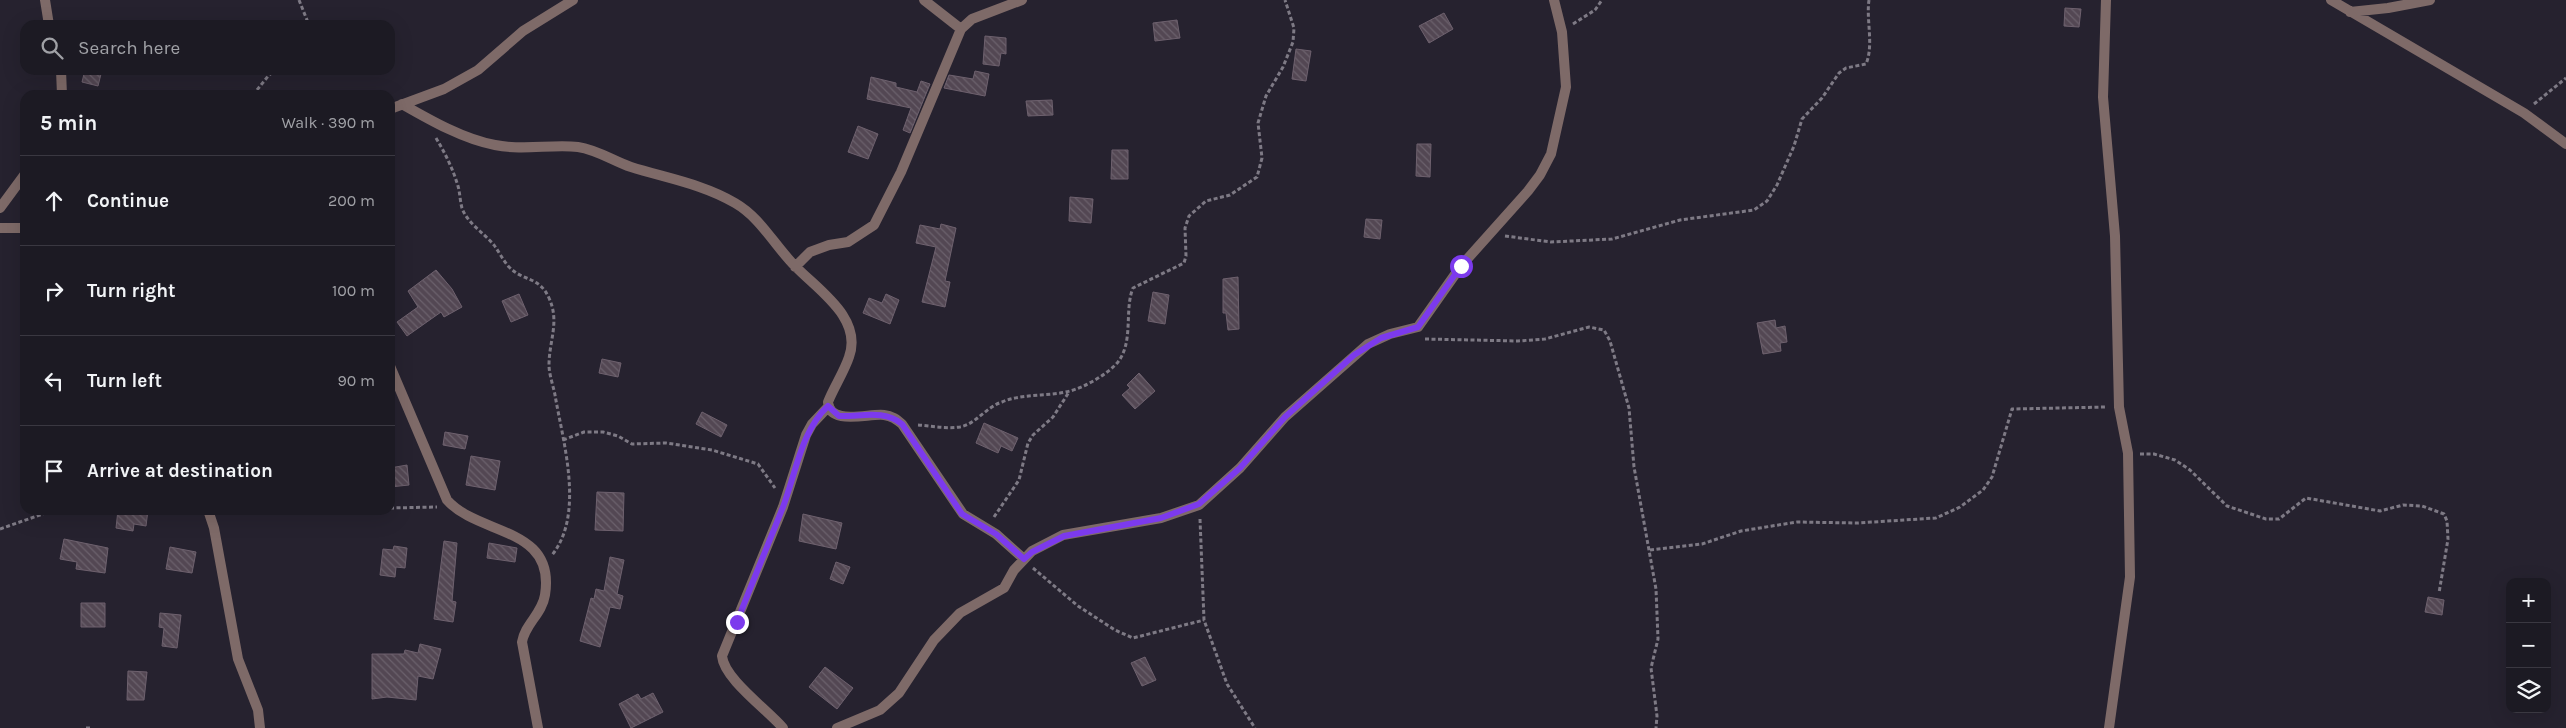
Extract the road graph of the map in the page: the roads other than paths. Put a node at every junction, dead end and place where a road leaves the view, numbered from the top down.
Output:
1 (45, 0) edge
2 (573, 0) edge
3 (924, 0) edge
4 (1022, 0) edge
5 (1554, 0) edge
6 (2106, 0) edge
7 (2331, 0) edge
8 (2430, 0) edge
9 (2350, 12) junction
10 (48, 20) edge
11 (961, 29) junction
12 (61, 75) edge
13 (62, 90) edge
14 (402, 104) junction
15 (395, 107) edge
16 (2566, 144) edge
17 (20, 181) edge
18 (0, 208) edge
19 (0, 228) edge
20 (20, 228) edge
21 (795, 267) junction
22 (395, 378) edge
23 (828, 406) junction
24 (210, 515) edge
25 (1024, 559) junction
26 (260, 728) edge
27 (538, 728) edge
28 (783, 728) edge
29 (837, 728) edge
30 (2109, 728) edge

1 - 10 street
2 - 14 street
3 - 11 street
4 - 11 street
5 - 25 street
6 - 30 street
7 - 9 street
8 - 9 street
9 - 16 street
11 - 21 street
12 - 13 street
14 - 15 street
14 - 21 street
17 - 18 street
19 - 20 street
21 - 23 street
22 - 27 street
23 - 25 street
23 - 28 street
24 - 26 street
25 - 29 street

